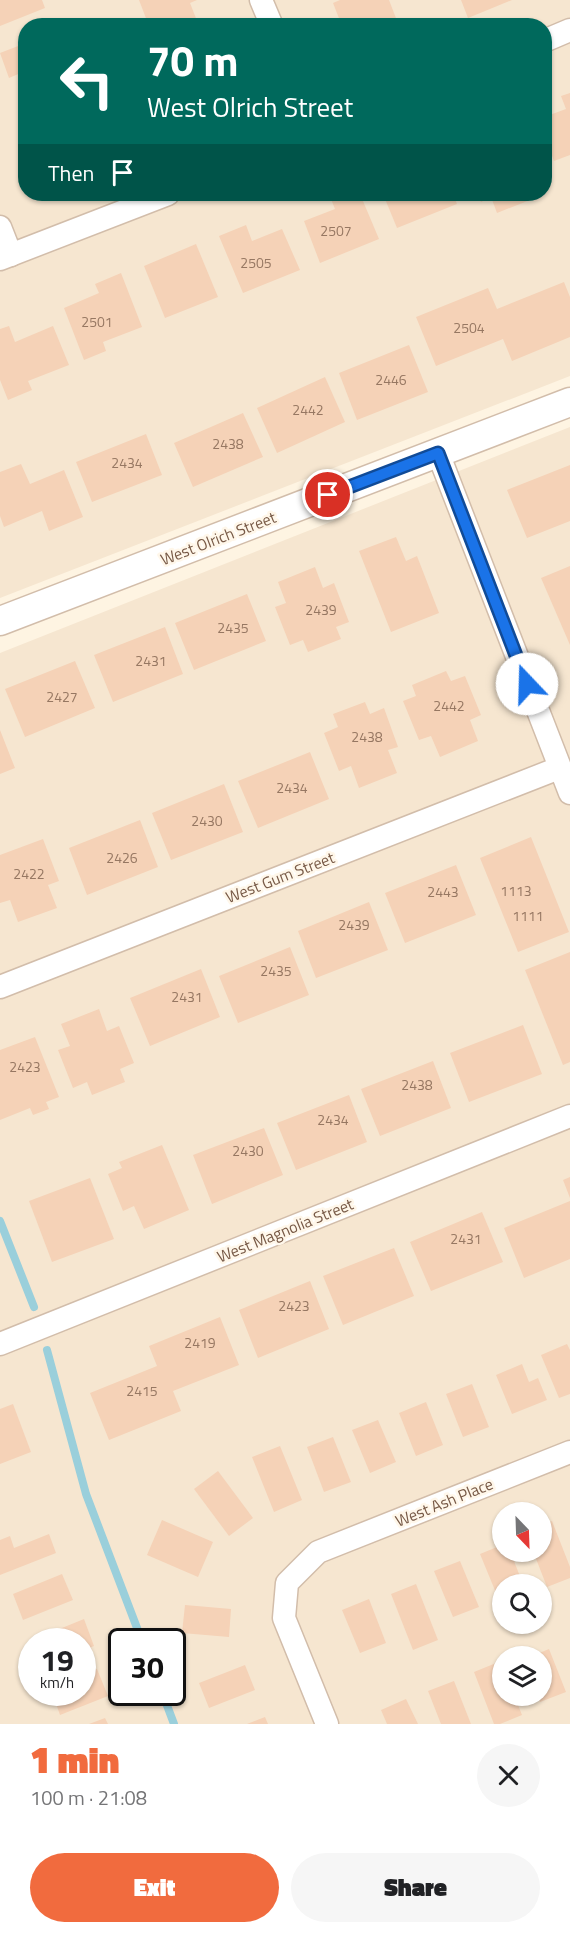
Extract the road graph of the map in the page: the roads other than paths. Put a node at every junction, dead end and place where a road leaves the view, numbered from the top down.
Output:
1 (261, 0) edge
2 (269, 18) edge
3 (570, 30) edge
4 (552, 38) edge
5 (150, 201) edge
6 (0, 227) edge
7 (5, 257) edge
8 (570, 402) edge
9 (438, 453) junction
10 (0, 621) edge
11 (559, 768) junction
12 (570, 794) edge
13 (0, 987) edge
14 (570, 1116) edge
15 (0, 1344) edge
16 (570, 1452) edge
17 (327, 1724) edge

1 - 2 street
3 - 4 street
5 - 7 street
6 - 7 street
8 - 9 street, West Olrich Street
9 - 10 street, West Olrich Street
9 - 11 street
11 - 12 street
11 - 13 street, West Gum Street
14 - 15 street, West Magnolia Street
16 - 17 street, West Ash Place

